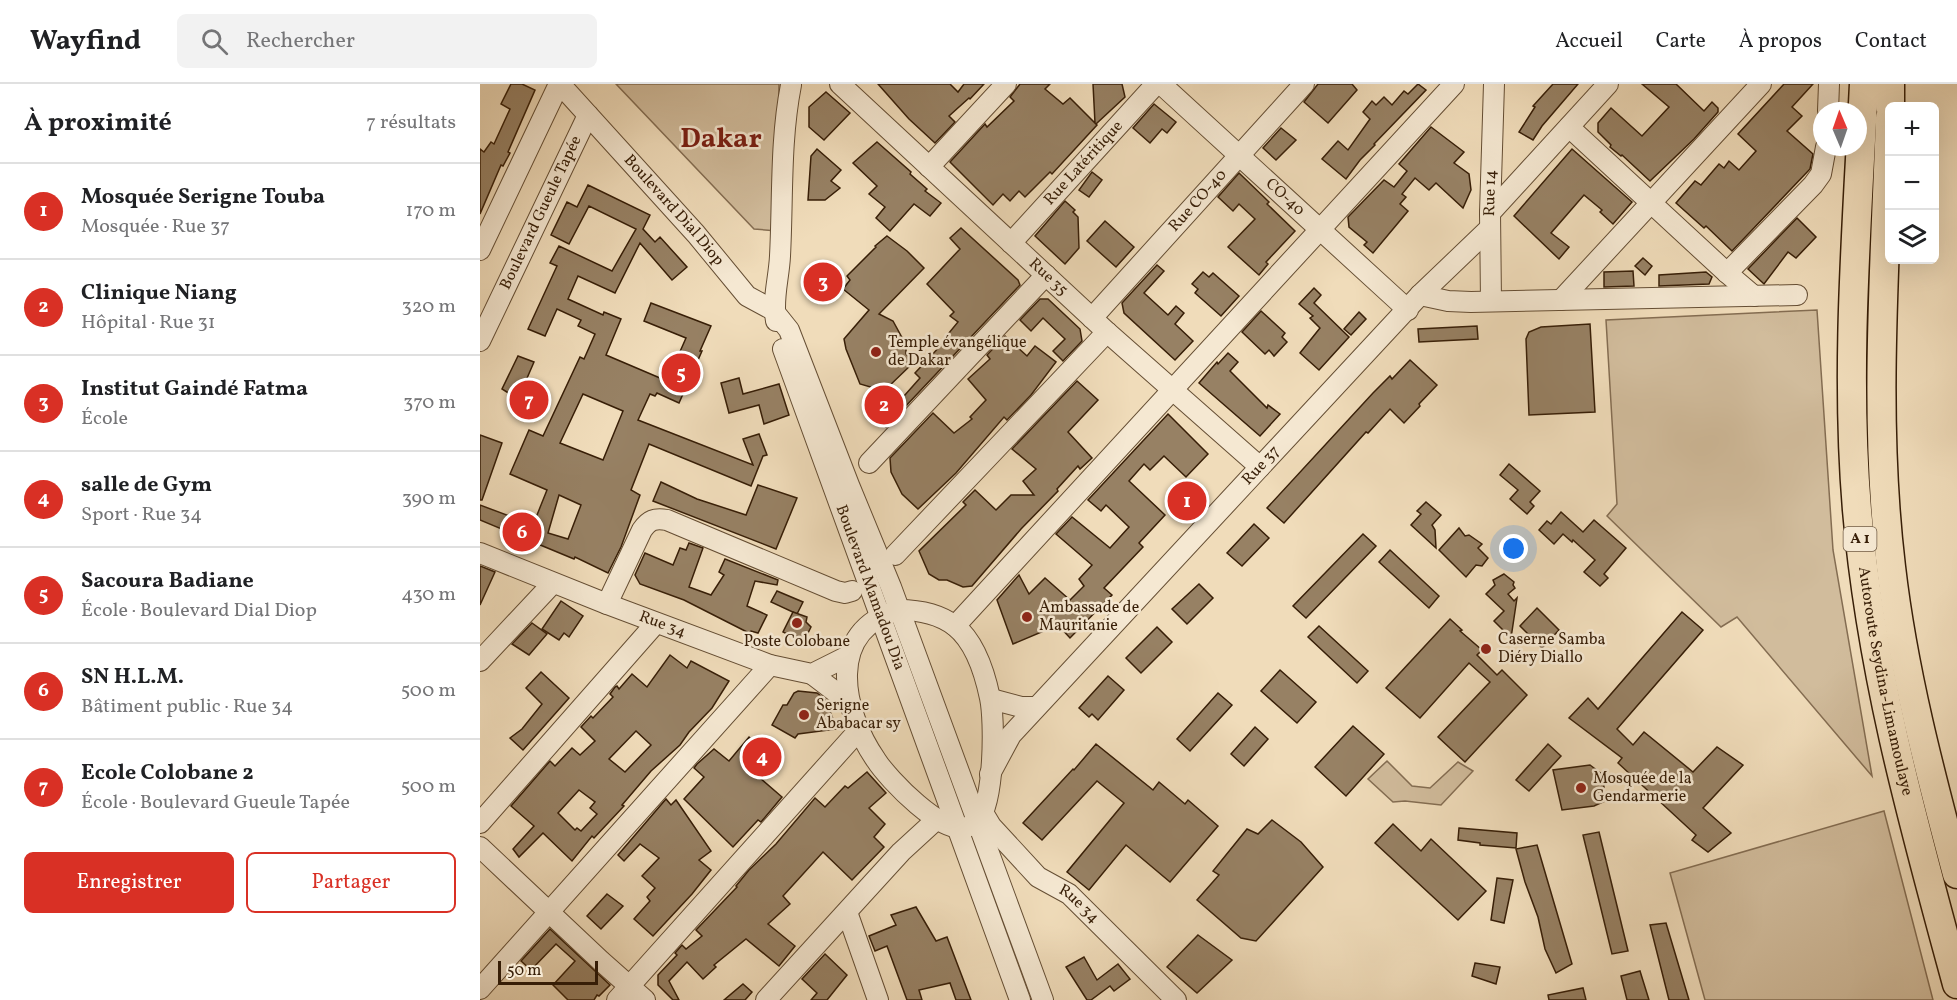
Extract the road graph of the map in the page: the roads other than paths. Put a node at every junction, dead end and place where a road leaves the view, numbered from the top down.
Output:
1 (560, 84) edge
2 (791, 84) edge
3 (1006, 84) edge
4 (1156, 84) edge
5 (1161, 84) edge
6 (1304, 84) edge
7 (1454, 84) edge
8 (1494, 84) edge
9 (1608, 84) edge
10 (1828, 84) edge
11 (1853, 84) edge
12 (1864, 84) edge
13 (1890, 84) edge
14 (1753, 86) edge
15 (848, 87) edge
16 (1828, 102) edge
17 (1852, 102) edge
18 (1890, 102) edge
19 (588, 115) junction
20 (1569, 127) junction
21 (1239, 156) junction
22 (1825, 156) edge
23 (1851, 156) edge
24 (1889, 156) edge
25 (929, 167) junction
26 (1651, 203) junction
27 (1490, 220) junction
28 (1320, 230) junction
29 (1011, 243) junction
30 (480, 250) edge
31 (780, 261) junction
32 (1727, 273) junction
33 (1046, 275) junction
34 (1420, 295) junction
35 (1797, 295) dead end
36 (747, 296) junction
37 (1754, 296) junction
38 (1561, 300) junction
39 (1491, 301) junction
40 (774, 309) junction
41 (1408, 310) junction
42 (1092, 318) junction
43 (789, 330) junction
44 (1107, 332) junction
45 (480, 341) edge
46 (1851, 362) junction
47 (1173, 389) junction
48 (869, 463) dead end
49 (1260, 467) junction
50 (480, 553) edge
51 (895, 555) dead end
52 (553, 583) junction
53 (852, 591) dead end
54 (607, 604) junction
55 (899, 609) junction
56 (878, 616) junction
57 (656, 623) junction
58 (955, 626) junction
59 (848, 656) junction
60 (480, 661) edge
61 (770, 665) junction
62 (812, 674) junction
63 (991, 699) junction
64 (850, 703) junction
65 (1036, 707) junction
66 (859, 730) junction
67 (990, 774) junction
68 (980, 816) junction
69 (937, 819) junction
70 (480, 823) edge
71 (957, 829) junction
72 (480, 847) edge
73 (1957, 874) edge
74 (549, 912) junction
75 (847, 912) junction
76 (1957, 984) edge
77 (480, 989) edge
78 (624, 993) edge
79 (645, 1000) edge
80 (766, 1000) edge
81 (878, 1000) edge
82 (1020, 1000) edge
83 (1043, 1000) edge
84 (1176, 1000) edge

1 - 19 street, Boulevard Dial Diop
1 - 30 street
2 - 31 street, Boulevard Mamadou Dia
2 - 43 street
3 - 25 street
4 - 29 street, Rue Latéritique
5 - 21 street, CO-40
6 - 21 street, Rue CO-40
7 - 28 street
8 - 27 street, Rue 14
9 - 20 street, Rue 37
10 - 16 street
11 - 17 highway
12 - 46 highway, Autoroute Seydina-Limamoulaye / A 1
13 - 18 highway
14 - 26 street
15 - 25 street, Rue 35
19 - 36 street, Boulevard Dial Diop
19 - 45 street, Boulevard Gueule Tapée
20 - 26 street
20 - 27 street, Rue 37
21 - 28 street, CO-40
21 - 42 street, Rue CO-40
22 - 32 street
23 - 46 highway
24 - 73 highway, Autoroute Seydina-Limamoulaye / A 1
25 - 29 street, Rue 35
26 - 32 street
26 - 38 street
27 - 34 street, Rue 37
27 - 39 street, Rue 14
28 - 41 street, CO-40
28 - 47 street
29 - 33 street, Rue 35
31 - 36 street
31 - 40 street, Boulevard Mamadou Dia
32 - 37 street
33 - 42 street, Rue 35
33 - 48 street
34 - 39 street
34 - 41 street, Rue 37
35 - 37 street
36 - 40 street, Boulevard Dial Diop
37 - 38 street
38 - 39 street
40 - 43 street, Boulevard Dial Diop
40 - 56 street, Boulevard Mamadou Dia
41 - 49 street, Rue 37
42 - 44 street, Rue 35
43 - 55 street, Boulevard Mamadou Dia
44 - 47 street, Rue 35
44 - 51 street
46 - 76 highway, Autoroute Seydina-Limamoulaye / A 1
47 - 49 street, Rue 35
47 - 58 street
49 - 65 street, Rue 37
50 - 52 street, Rue 34
52 - 54 street, Rue 34
52 - 60 street
53 - 54 street
54 - 57 street, Rue 34
55 - 56 street
55 - 58 street
55 - 68 street, Boulevard Mamadou Dia
56 - 59 street
56 - 71 street, Boulevard Mamadou Dia
57 - 61 street, Rue 34
57 - 70 street
58 - 63 street
59 - 62 street
59 - 64 street
61 - 62 street, Rue 34
61 - 74 street
62 - 64 street
63 - 65 street
63 - 67 street
64 - 66 street
65 - 67 street, Rue 37
66 - 69 street
66 - 78 street
67 - 68 street
68 - 71 street
68 - 83 street, Boulevard Mamadou Dia
68 - 84 street, Rue 34
69 - 71 street
69 - 75 street
71 - 82 street, Boulevard Mamadou Dia
72 - 74 street
74 - 77 street
74 - 78 street
75 - 80 street
75 - 81 street
78 - 79 street

